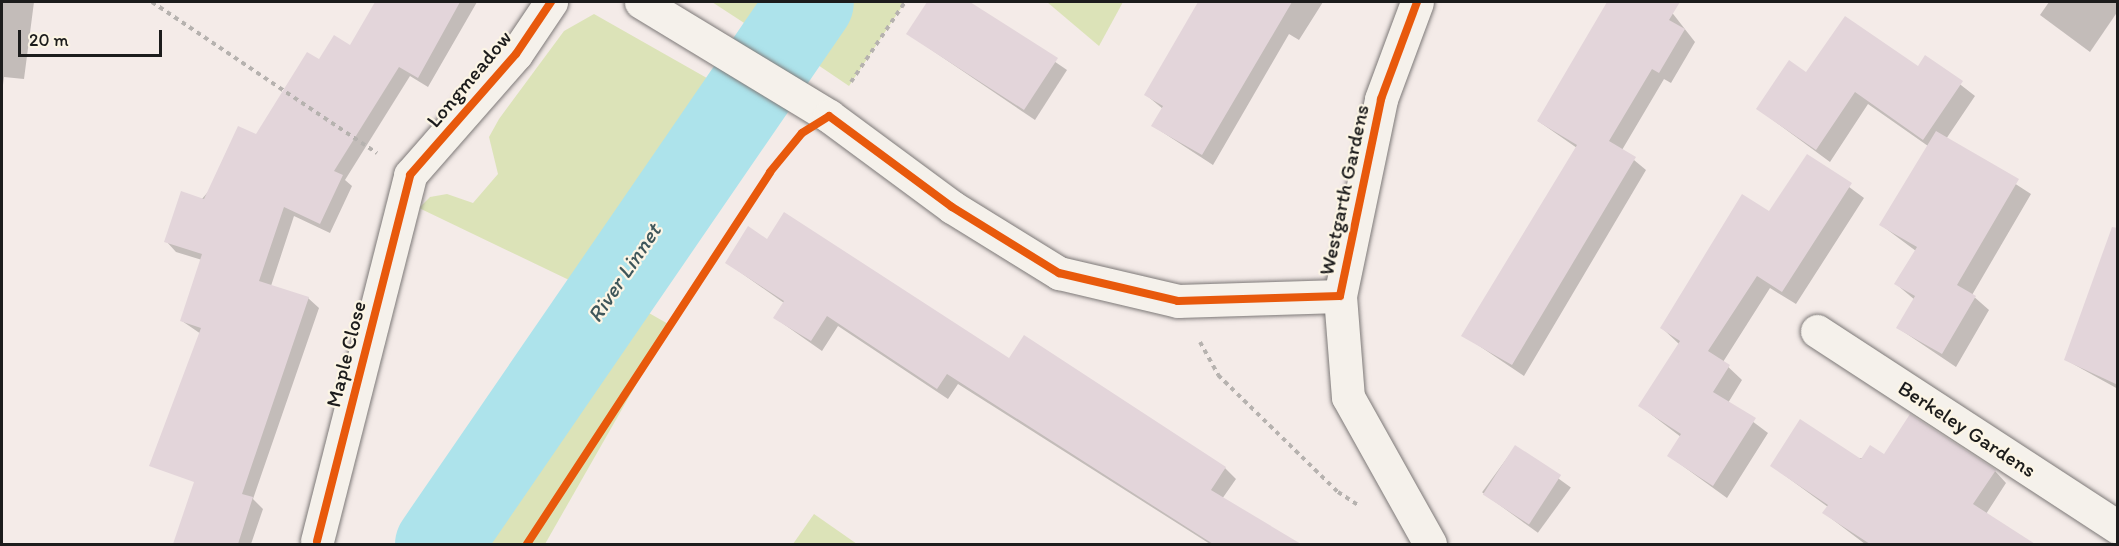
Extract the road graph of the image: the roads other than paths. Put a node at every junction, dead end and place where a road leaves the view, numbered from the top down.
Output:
1 (551, 2) edge
2 (641, 2) edge
3 (1417, 2) edge
4 (410, 175) joint
5 (1340, 296) junction
6 (1817, 331) dead end
7 (2118, 527) edge
8 (317, 541) dead end
9 (1430, 544) edge

1 - 4 street, Longmeadow
2 - 5 street, Westgarth Gardens
3 - 5 street, Westgarth Gardens
4 - 8 street, Maple Close
5 - 9 street, Westgarth Gardens
6 - 7 street, Berkeley Gardens

